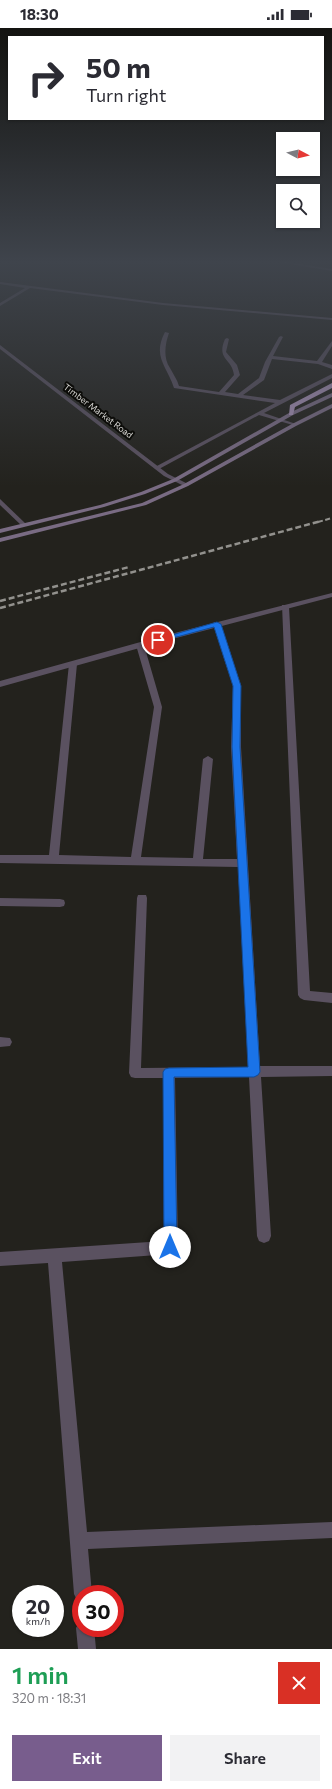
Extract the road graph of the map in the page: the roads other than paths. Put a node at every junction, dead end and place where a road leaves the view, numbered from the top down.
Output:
1 (166, 336) edge
2 (281, 337) dead end
3 (227, 339) dead end
4 (332, 342) edge
5 (0, 348) edge
6 (271, 357) junction
7 (319, 363) junction
8 (332, 367) edge
9 (332, 376) edge
10 (332, 385) edge
11 (221, 393) junction
12 (332, 395) edge
13 (240, 396) junction
14 (280, 402) junction
15 (292, 406) junction
16 (332, 406) edge
17 (303, 410) junction
18 (259, 413) junction
19 (291, 414) junction
20 (317, 414) junction
21 (280, 421) junction
22 (294, 425) junction
23 (157, 468) junction
24 (175, 480) junction
25 (186, 485) junction
26 (0, 501) edge
27 (24, 525) junction
28 (0, 531) edge
29 (0, 540) edge
30 (330, 596) edge
31 (285, 607) junction
32 (217, 624) junction
33 (140, 644) junction
34 (73, 664) junction
35 (0, 684) edge
36 (208, 759) dead end
37 (54, 859) junction
38 (0, 860) edge
39 (135, 860) junction
40 (198, 862) junction
41 (242, 863) junction
42 (142, 898) dead end
43 (0, 902) edge
44 (60, 903) dead end
45 (332, 998) edge
46 (332, 1071) edge
47 (169, 1072) junction
48 (254, 1072) junction
49 (264, 1236) dead end
50 (54, 1255) junction
51 (0, 1259) edge
52 (332, 1530) edge
53 (79, 1541) junction
54 (82, 1585) edge
55 (86, 1637) edge
56 (87, 1649) edge

1 - 11 street
2 - 6 street
3 - 11 street
4 - 7 street
5 - 23 street, Timber Market Road
6 - 7 street
6 - 13 street
7 - 8 street
9 - 14 street
10 - 15 highway
11 - 13 street
12 - 17 main road
13 - 14 street
14 - 18 street
15 - 17 main road
15 - 19 highway
16 - 20 main road
17 - 19 main road
17 - 20 main road
18 - 21 street
18 - 23 street
19 - 21 main road
20 - 22 main road
21 - 22 street
21 - 24 main road
22 - 25 main road
23 - 24 street, Timber Market Road
24 - 25 street, Timber Market Road
24 - 27 main road
25 - 29 main road
26 - 27 street
27 - 28 main road
30 - 31 street
31 - 32 street
31 - 45 street
32 - 33 street
32 - 41 street
33 - 34 street
33 - 39 street
34 - 35 street
34 - 37 street
36 - 40 street
37 - 38 street
37 - 39 street
39 - 40 street
40 - 41 street
41 - 48 street
42 - 47 street
43 - 44 street
46 - 48 street
47 - 48 street
47 - 50 street
48 - 49 street
50 - 51 street
50 - 53 street
52 - 53 street
53 - 54 street
55 - 56 street

